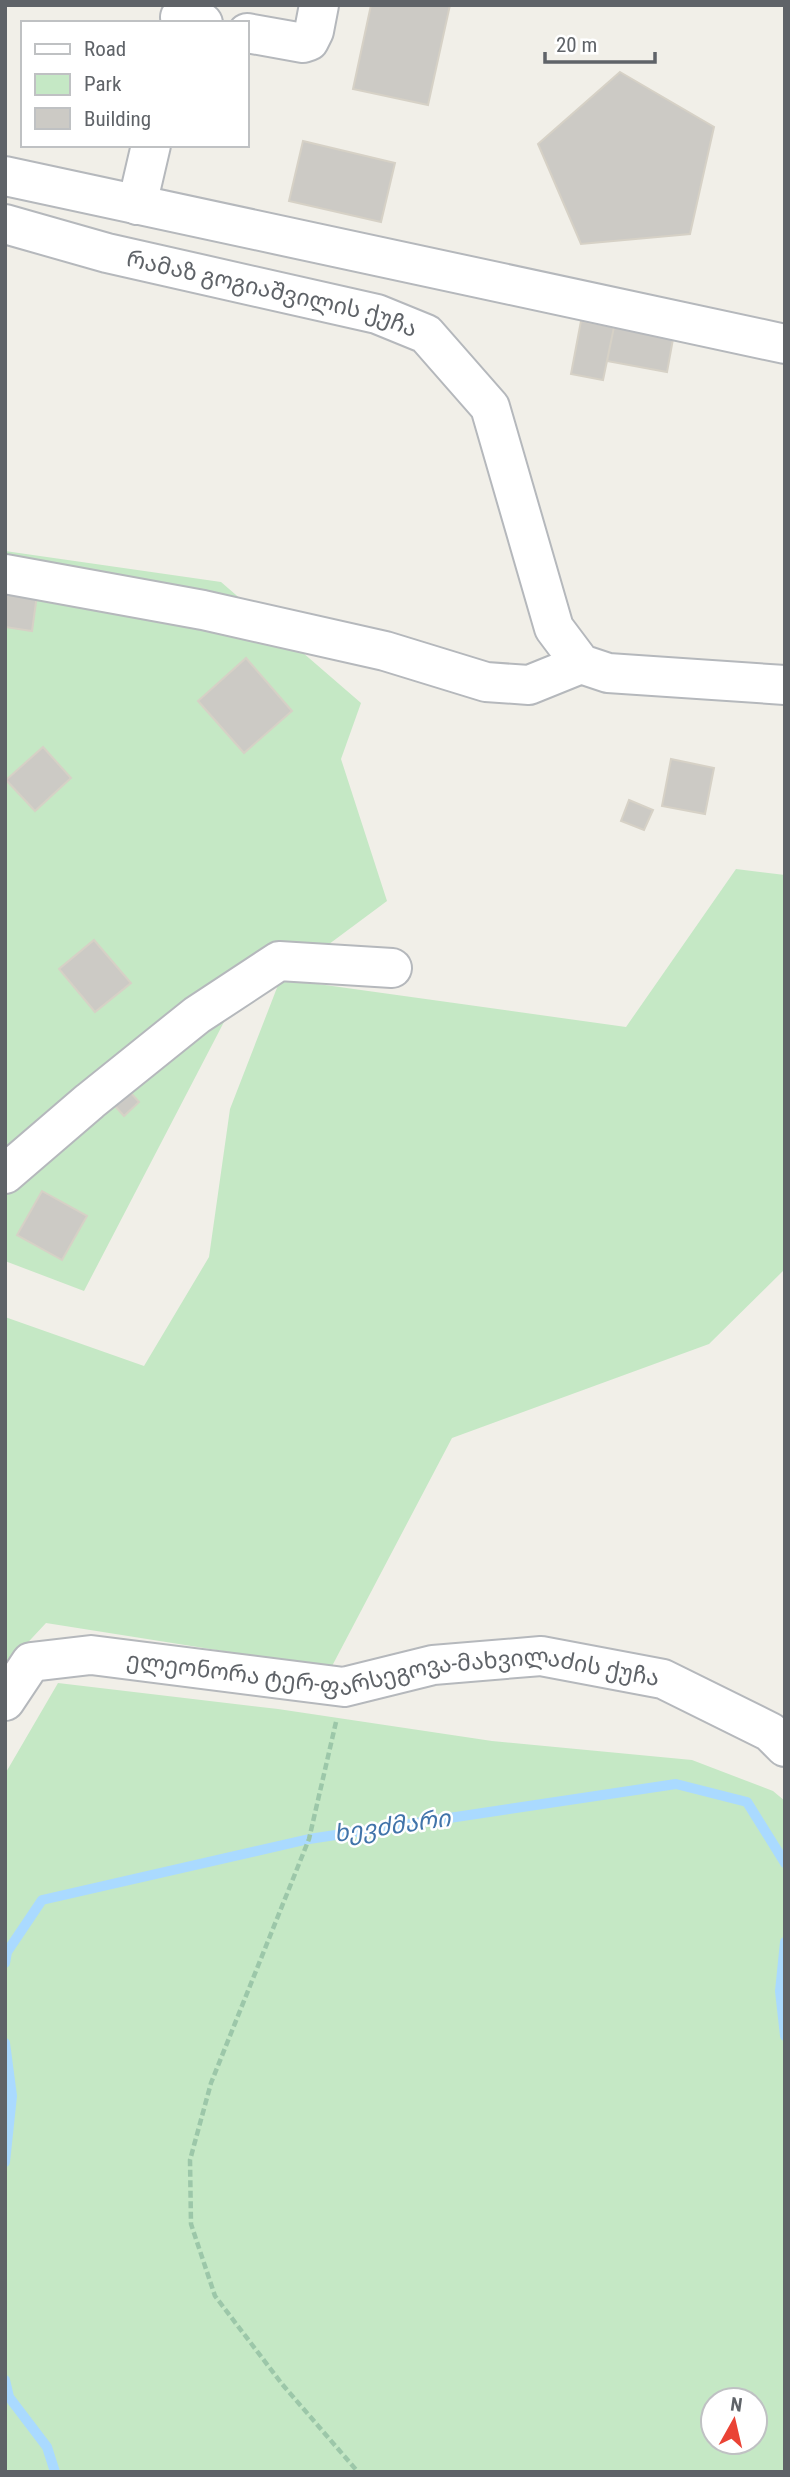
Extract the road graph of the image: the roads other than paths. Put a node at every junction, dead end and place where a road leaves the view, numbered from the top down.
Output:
1 (319, 5) edge
2 (248, 33) edge
3 (151, 147) edge
4 (5, 176) edge
5 (137, 205) junction
6 (5, 224) edge
7 (785, 344) edge
8 (5, 574) edge
9 (581, 664) junction
10 (785, 685) edge
11 (392, 968) dead end
12 (5, 1174) edge
13 (5, 1701) edge
14 (785, 1747) edge

1 - 2 street
3 - 5 street
4 - 5 street
5 - 7 street
6 - 9 street, რამაზ გოგიაშვილის ქუჩა
8 - 9 street
9 - 10 street
11 - 12 street
13 - 14 street, ელეონორა ტერ-ფარსეგოვა-მახვილაძის ქუჩა

